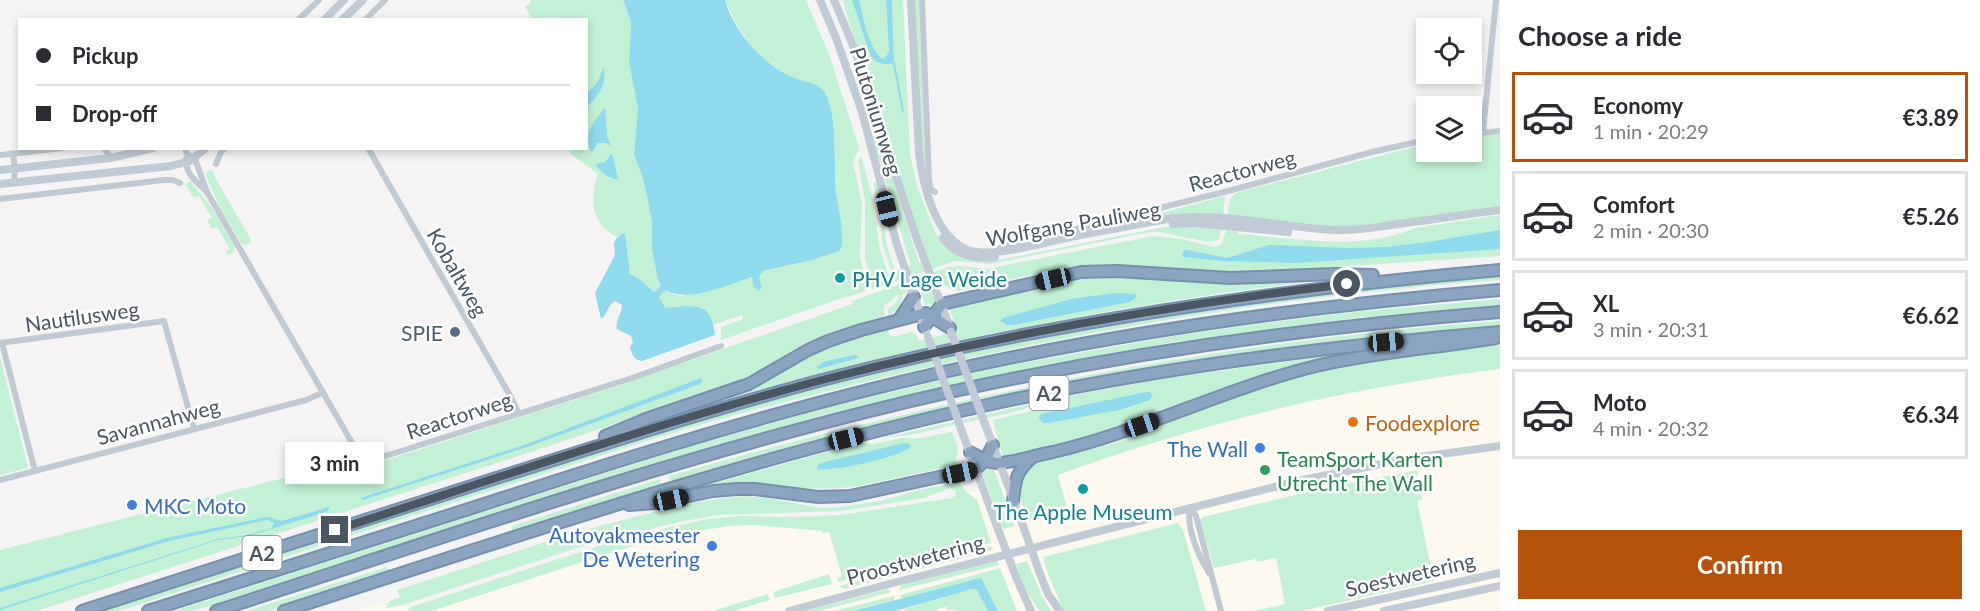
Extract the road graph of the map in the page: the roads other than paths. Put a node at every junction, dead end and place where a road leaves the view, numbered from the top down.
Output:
1 (319, 0) edge
2 (344, 0) edge
3 (363, 0) edge
4 (386, 0) edge
5 (820, 0) edge
6 (834, 0) edge
7 (909, 0) edge
8 (922, 0) edge
9 (1496, 0) edge
10 (299, 18) edge
11 (326, 18) edge
12 (344, 18) edge
13 (367, 18) edge
14 (1500, 131) edge
15 (1483, 132) joint
16 (1416, 142) edge
17 (46, 150) edge
18 (105, 150) edge
19 (145, 150) edge
20 (223, 150) edge
21 (369, 150) edge
22 (13, 154) junction
23 (0, 155) edge
24 (188, 156) edge
25 (111, 158) junction
26 (216, 164) dead end
27 (15, 168) junction
28 (0, 170) edge
29 (176, 182) dead end
30 (14, 183) junction
31 (0, 184) edge
32 (207, 192) junction
33 (935, 192) dead end
34 (0, 199) edge
35 (1500, 210) edge
36 (997, 249) dead end
37 (1500, 270) edge
38 (1417, 277) junction
39 (1500, 290) edge
40 (912, 294) junction
41 (942, 304) junction
42 (1500, 312) edge
43 (919, 313) junction
44 (932, 315) junction
45 (900, 318) junction
46 (951, 330) junction
47 (926, 332) junction
48 (1500, 332) edge
49 (1500, 338) edge
50 (1, 343) edge
51 (721, 346) dead end
52 (322, 393) junction
53 (519, 414) junction
54 (194, 429) junction
55 (993, 445) junction
56 (1500, 446) edge
57 (970, 452) junction
58 (1034, 456) junction
59 (985, 460) junction
60 (999, 463) junction
61 (542, 464) junction
62 (976, 469) junction
63 (35, 471) junction
64 (0, 480) edge
65 (1013, 502) junction
66 (608, 507) junction
67 (1190, 507) junction
68 (1500, 573) edge
69 (1500, 586) edge
70 (82, 611) edge
71 (148, 611) edge
72 (216, 611) edge
73 (284, 611) edge
74 (789, 611) edge
75 (1031, 611) edge
76 (1060, 611) edge
77 (1221, 611) edge
78 (1328, 611) edge
79 (1384, 611) edge

1 - 10 street
2 - 11 main road
3 - 12 main road
4 - 13 street
5 - 40 main road, Plutoniumweg
6 - 41 main road, Plutoniumweg
7 - 35 main road, Wolfgang Pauliweg
8 - 33 street
9 - 15 street
14 - 15 street
16 - 36 street, Reactorweg
17 - 22 street
18 - 25 street
19 - 25 main road
20 - 26 street
21 - 53 street, Kobaltweg
22 - 23 street
22 - 27 street
24 - 30 main road
24 - 32 street, Reactorweg
24 - 32 street, Reactorweg
25 - 27 main road
27 - 28 main road
27 - 30 street
29 - 34 street
30 - 31 main road
32 - 52 street, Reactorweg
37 - 38 highway, A2
38 - 41 highway, A2
38 - 61 highway, A2
39 - 71 highway, A2
40 - 43 main road, Plutoniumweg
40 - 45 highway
41 - 44 highway
41 - 46 main road, Plutoniumweg
42 - 72 highway, A2
43 - 44 highway, A2
43 - 45 highway, A2
43 - 47 main road, Plutoniumweg
44 - 46 highway, A2
44 - 47 highway
45 - 61 highway, A2
46 - 55 main road, Plutoniumweg, bridge
47 - 57 main road, Plutoniumweg, bridge
48 - 66 highway, A2
49 - 58 highway
50 - 54 street, Nautilusweg
50 - 63 street
51 - 53 street, Reactorweg
52 - 53 street, Reactorweg
52 - 54 street, Savannahweg
54 - 63 street, Savannahweg
55 - 59 highway
55 - 60 main road
56 - 67 main road, Proostwetering
57 - 59 highway
57 - 62 main road
58 - 60 highway
58 - 65 highway
59 - 60 highway
59 - 62 highway
60 - 65 main road
61 - 70 highway, A2
62 - 66 highway, A2
62 - 75 main road, bridge
63 - 64 street, Savannahweg
65 - 76 main road, bridge
66 - 73 highway, A2
67 - 74 main road, Proostwetering
67 - 77 street
68 - 78 main road, Soestwetering
69 - 79 main road, Soestwetering

